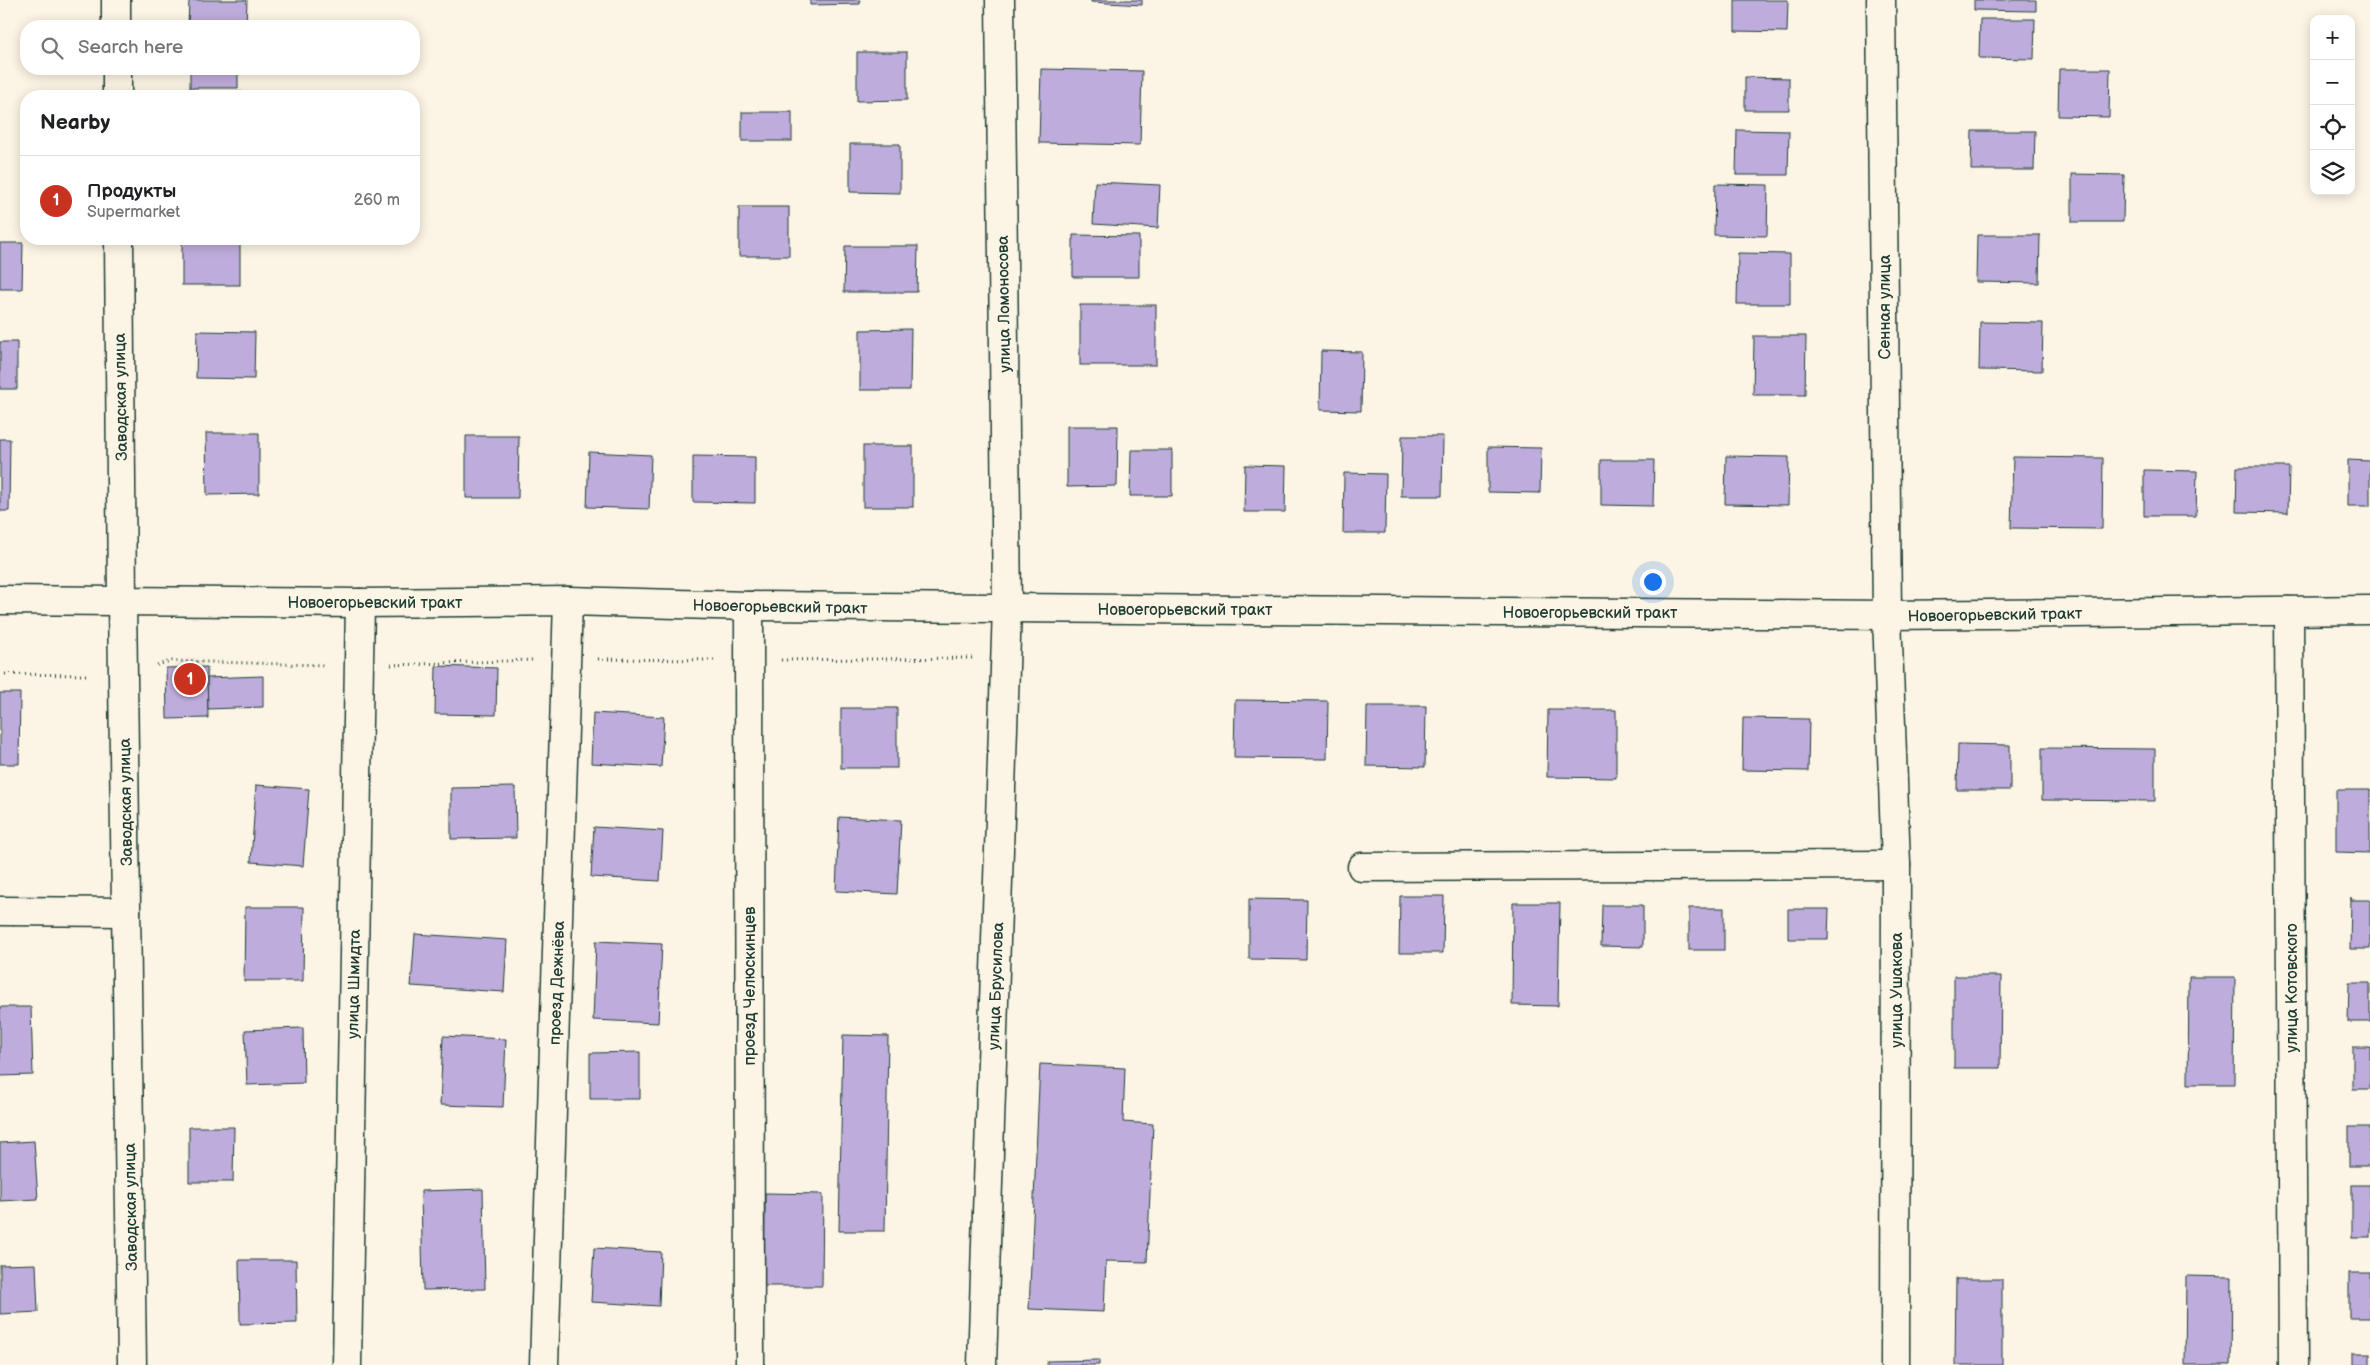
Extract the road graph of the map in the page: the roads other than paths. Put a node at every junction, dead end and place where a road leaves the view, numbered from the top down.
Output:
1 (116, 0) edge
2 (1000, 0) edge
3 (1881, 0) edge
4 (116, 20) edge
5 (117, 75) edge
6 (117, 90) edge
7 (119, 245) edge
8 (0, 600) edge
9 (122, 600) junction
10 (568, 601) junction
11 (360, 603) junction
12 (749, 606) junction
13 (1007, 607) junction
14 (2370, 610) edge
15 (2289, 611) junction
16 (1887, 615) junction
17 (1896, 865) junction
18 (1362, 867) dead end
19 (0, 912) edge
20 (126, 912) junction
21 (132, 1365) edge
22 (347, 1365) edge
23 (544, 1365) edge
24 (750, 1365) edge
25 (982, 1365) edge
26 (1895, 1365) edge
27 (2293, 1365) edge

1 - 4 street
2 - 13 street, улица Ломоносова
3 - 16 street, Сенная улица
5 - 6 street
7 - 9 street, Заводская улица
8 - 9 street, Новоегорьевский тракт
9 - 11 street, Новоегорьевский тракт
9 - 20 street, Заводская улица
10 - 11 street, Новоегорьевский тракт
10 - 12 street, Новоегорьевский тракт
10 - 23 street, проезд Дежнёва
11 - 22 street, улица Шмидта
12 - 13 street, Новоегорьевский тракт
12 - 24 street, проезд Челюскинцев
13 - 16 street, Новоегорьевский тракт
13 - 25 street, улица Брусилова
14 - 15 street, Новоегорьевский тракт
15 - 16 street, Новоегорьевский тракт
15 - 27 street, улица Котовского
16 - 17 street, улица Ушакова
17 - 18 street
17 - 26 street, улица Ушакова
19 - 20 street
20 - 21 street, Заводская улица

